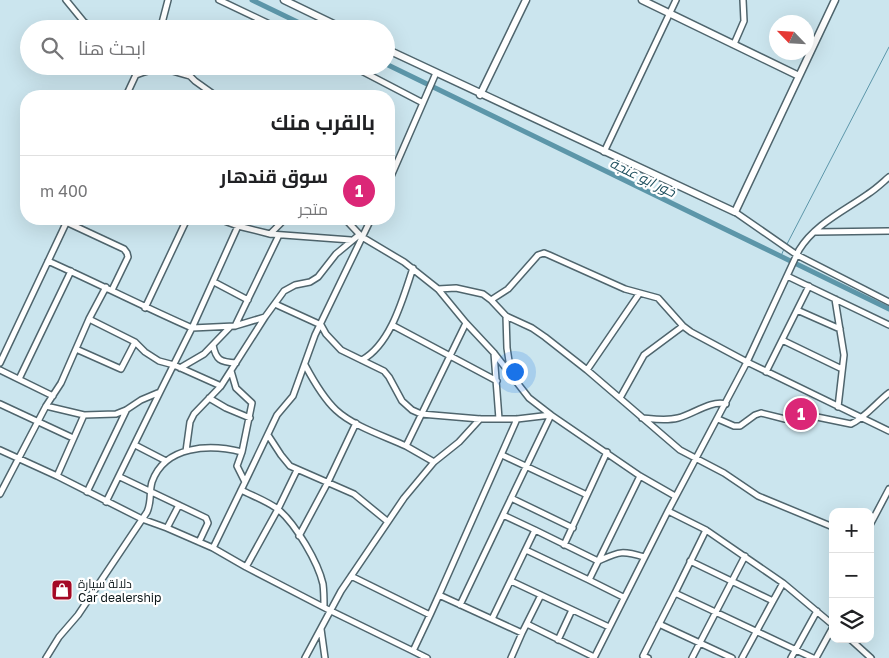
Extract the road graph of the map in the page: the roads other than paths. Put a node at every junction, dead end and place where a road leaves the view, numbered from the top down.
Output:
1 (66, 0) edge
2 (168, 0) edge
3 (219, 0) edge
4 (284, 0) edge
5 (526, 0) edge
6 (642, 0) edge
7 (676, 0) edge
8 (743, 0) edge
9 (835, 0) edge
10 (670, 14) junction
11 (82, 20) edge
12 (163, 20) edge
13 (261, 20) edge
14 (325, 20) edge
15 (734, 44) junction
16 (395, 53) edge
17 (436, 73) junction
18 (136, 75) edge
19 (186, 75) edge
20 (369, 75) edge
21 (190, 76) joint
22 (799, 76) junction
23 (129, 90) edge
24 (208, 90) edge
25 (480, 95) junction
26 (423, 103) junction
27 (604, 152) junction
28 (395, 166) edge
29 (889, 176) edge
30 (735, 212) junction
31 (65, 225) edge
32 (77, 225) edge
33 (184, 225) edge
34 (279, 225) edge
35 (351, 225) edge
36 (367, 225) edge
37 (238, 226) joint
38 (889, 231) edge
39 (815, 232) junction
40 (270, 234) junction
41 (279, 235) junction
42 (361, 236) junction
43 (351, 240) junction
44 (796, 257) junction
45 (48, 261) junction
46 (413, 268) junction
47 (71, 271) junction
48 (787, 276) junction
49 (214, 282) junction
50 (808, 286) junction
51 (106, 287) junction
52 (438, 289) junction
53 (112, 290) junction
54 (639, 294) junction
55 (836, 299) junction
56 (248, 300) junction
57 (491, 300) junction
58 (889, 302) edge
59 (275, 304) junction
60 (144, 308) junction
61 (797, 310) junction
62 (506, 316) junction
63 (265, 317) junction
64 (89, 319) junction
65 (466, 323) junction
66 (321, 325) junction
67 (392, 325) junction
68 (889, 325) edge
69 (233, 326) junction
70 (683, 326) junction
71 (192, 328) junction
72 (840, 329) junction
73 (782, 340) junction
74 (135, 342) junction
75 (213, 345) junction
76 (76, 349) junction
77 (494, 353) junction
78 (451, 356) junction
79 (362, 360) junction
80 (748, 362) junction
81 (0, 363) edge
82 (236, 364) junction
83 (304, 364) junction
84 (177, 366) junction
85 (842, 369) junction
86 (0, 370) edge
87 (587, 370) junction
88 (231, 371) junction
89 (766, 372) junction
90 (512, 377) junction
91 (19, 379) junction
92 (497, 381) junction
93 (221, 386) junction
94 (160, 392) junction
95 (889, 393) edge
96 (53, 396) junction
97 (209, 398) junction
98 (620, 398) junction
99 (0, 404) edge
100 (726, 404) junction
101 (46, 406) junction
102 (838, 407) junction
103 (126, 410) junction
104 (421, 414) junction
105 (84, 415) junction
106 (551, 415) junction
107 (250, 418) junction
108 (642, 418) junction
109 (861, 418) junction
110 (480, 419) junction
111 (499, 419) junction
112 (517, 419) junction
113 (718, 420) junction
114 (37, 422) junction
115 (356, 423) junction
116 (889, 431) edge
117 (268, 435) junction
118 (73, 438) junction
119 (135, 445) junction
120 (406, 446) junction
121 (0, 450) edge
122 (186, 451) junction
123 (242, 452) junction
124 (607, 452) junction
125 (502, 455) junction
126 (18, 457) junction
127 (696, 459) junction
128 (166, 462) junction
129 (434, 462) junction
130 (526, 466) junction
131 (297, 470) junction
132 (57, 476) junction
133 (640, 476) junction
134 (120, 477) junction
135 (245, 482) junction
136 (328, 482) junction
137 (889, 489) edge
138 (241, 490) junction
139 (87, 492) junction
140 (152, 492) junction
141 (0, 494) edge
142 (587, 495) junction
143 (675, 496) junction
144 (511, 498) junction
145 (106, 502) junction
146 (179, 505) junction
147 (278, 509) junction
148 (668, 511) junction
149 (503, 515) junction
150 (874, 517) edge
151 (142, 519) junction
152 (387, 521) junction
153 (829, 525) edge
154 (167, 528) junction
155 (573, 528) junction
156 (535, 530) junction
157 (706, 530) junction
158 (299, 536) junction
159 (199, 542) junction
160 (564, 545) junction
161 (213, 548) junction
162 (526, 550) junction
163 (745, 556) junction
164 (644, 557) junction
165 (598, 561) junction
166 (690, 561) junction
167 (246, 567) junction
168 (351, 576) junction
169 (589, 580) junction
170 (732, 580) junction
171 (511, 581) junction
172 (783, 583) junction
173 (675, 593) junction
174 (439, 595) junction
175 (540, 595) junction
176 (623, 597) junction
177 (773, 601) junction
178 (460, 605) junction
179 (326, 609) junction
180 (572, 610) junction
181 (817, 611) junction
182 (716, 612) junction
183 (430, 615) junction
184 (492, 619) junction
185 (829, 622) edge
186 (527, 624) junction
187 (659, 624) junction
188 (320, 627) junction
189 (609, 627) junction
190 (757, 631) junction
191 (522, 633) junction
192 (829, 633) edge
193 (558, 640) junction
194 (699, 643) junction
195 (854, 643) edge
196 (796, 650) junction
197 (413, 651) junction
198 (594, 657) edge
199 (644, 657) edge
200 (46, 658) edge
201 (305, 658) edge
202 (325, 658) edge
203 (427, 658) edge
204 (511, 658) edge
205 (692, 658) edge
206 (732, 658) edge
207 (742, 658) edge
208 (791, 658) edge
209 (814, 658) edge
210 (871, 658) edge

1 - 11 street
2 - 12 street
3 - 13 street
4 - 14 street
5 - 25 street
6 - 10 street
7 - 10 street
8 - 15 street
9 - 22 street
10 - 15 street
10 - 27 street
15 - 22 street
16 - 17 street
17 - 25 street
17 - 26 street
18 - 23 street
19 - 21 street
20 - 26 street
21 - 24 street
22 - 30 street
25 - 27 street
26 - 28 street
27 - 30 street
29 - 39 street
30 - 44 street
31 - 45 street
32 - 53 street
33 - 60 street
34 - 40 street
35 - 42 street
36 - 42 street
37 - 40 street
37 - 49 street
38 - 39 street
39 - 44 street
40 - 41 street
41 - 43 street
41 - 56 street
42 - 43 street
42 - 46 street
42 - 66 street
43 - 59 street
44 - 48 street
44 - 58 street
45 - 47 street
45 - 81 street
46 - 52 street
46 - 67 street
47 - 51 street
47 - 91 street
48 - 50 street
48 - 80 street
49 - 56 street
49 - 71 street
50 - 55 street
50 - 61 street
51 - 53 street
51 - 64 street
52 - 57 street
52 - 65 street
53 - 60 street
54 - 57 street
54 - 70 street
54 - 87 street
55 - 68 street
55 - 72 street
56 - 69 street
57 - 62 street
59 - 63 street
59 - 66 street
60 - 71 street
61 - 72 street
61 - 73 street
62 - 87 street
62 - 90 street
63 - 69 street
63 - 82 street
64 - 74 street
64 - 76 street
65 - 77 street
65 - 78 street
66 - 79 street
66 - 83 street
67 - 78 street
67 - 79 street
69 - 71 street
69 - 75 street
70 - 80 street
70 - 98 street
71 - 84 street
72 - 85 street
73 - 85 street
73 - 89 street
74 - 76 street
74 - 84 street
75 - 82 street
75 - 84 street
76 - 96 street
77 - 90 street
77 - 92 street
78 - 92 street
78 - 104 street
79 - 104 street
80 - 89 street
80 - 100 street
82 - 88 street
83 - 115 street
83 - 117 street
84 - 93 street
84 - 94 street
85 - 102 street
86 - 91 street
87 - 98 street
88 - 93 street
88 - 107 street
89 - 102 street
90 - 106 street
91 - 96 street
92 - 111 street
93 - 97 street
94 - 103 street
94 - 119 street
95 - 109 street
96 - 101 street
97 - 107 street
97 - 122 street
98 - 108 street
99 - 114 street
100 - 108 street
100 - 113 street
101 - 105 street
101 - 114 street
102 - 109 street
103 - 105 street
103 - 139 street
104 - 110 street
104 - 120 street
105 - 118 street
106 - 112 street
106 - 124 street
106 - 130 street
107 - 123 street
108 - 127 street
109 - 113 street
109 - 116 street
110 - 111 street
110 - 129 street
111 - 112 street
112 - 125 street
113 - 127 street
114 - 118 street
114 - 126 street
115 - 120 street
115 - 136 street
117 - 131 street
117 - 135 street
118 - 132 street
119 - 128 street
119 - 134 street
120 - 129 street
121 - 126 street
122 - 123 street
122 - 128 street
123 - 135 street
124 - 133 street
124 - 142 street
125 - 130 street
125 - 174 street
126 - 132 street
126 - 141 street
127 - 143 street
127 - 153 street
128 - 140 street
129 - 152 street
130 - 142 street
130 - 144 street
131 - 136 street
131 - 147 street
132 - 139 street
133 - 143 street
133 - 165 street
134 - 140 street
134 - 145 street
135 - 138 street
136 - 152 street
136 - 158 street
137 - 150 street
138 - 147 street
138 - 161 street
139 - 145 street
140 - 146 street
140 - 151 street
142 - 155 street
143 - 148 street
144 - 149 street
144 - 155 street
145 - 151 street
146 - 154 street
146 - 159 street
147 - 158 street
147 - 167 street
148 - 157 street
148 - 164 street
149 - 156 street
149 - 178 street
151 - 154 street
151 - 200 street
152 - 168 street
154 - 159 street
155 - 160 street
156 - 160 street
156 - 162 street
157 - 163 street
157 - 166 street
158 - 179 street
159 - 161 street
160 - 165 street
161 - 167 street
162 - 169 street
162 - 171 street
163 - 170 street
163 - 172 street
164 - 165 street
164 - 176 street
165 - 169 street
166 - 170 street
166 - 173 street
167 - 179 street
168 - 179 street
168 - 183 street
169 - 176 street
170 - 177 street
170 - 182 street
171 - 175 street
171 - 184 street
172 - 177 street
172 - 181 street
173 - 182 street
173 - 187 street
174 - 178 street
174 - 183 street
175 - 180 street
175 - 186 street
176 - 189 street
177 - 190 street
178 - 184 street
179 - 188 street
179 - 197 street
180 - 189 street
180 - 193 street
181 - 185 street
181 - 196 street
182 - 190 street
182 - 194 street
183 - 197 street
184 - 191 street
186 - 191 street
186 - 193 street
187 - 194 street
187 - 199 street
188 - 201 street
188 - 202 street
189 - 198 street
190 - 196 street
190 - 207 street
191 - 204 street
192 - 209 street
193 - 198 street
194 - 205 street
194 - 206 street
195 - 210 street
196 - 208 street
196 - 209 street
197 - 203 street

